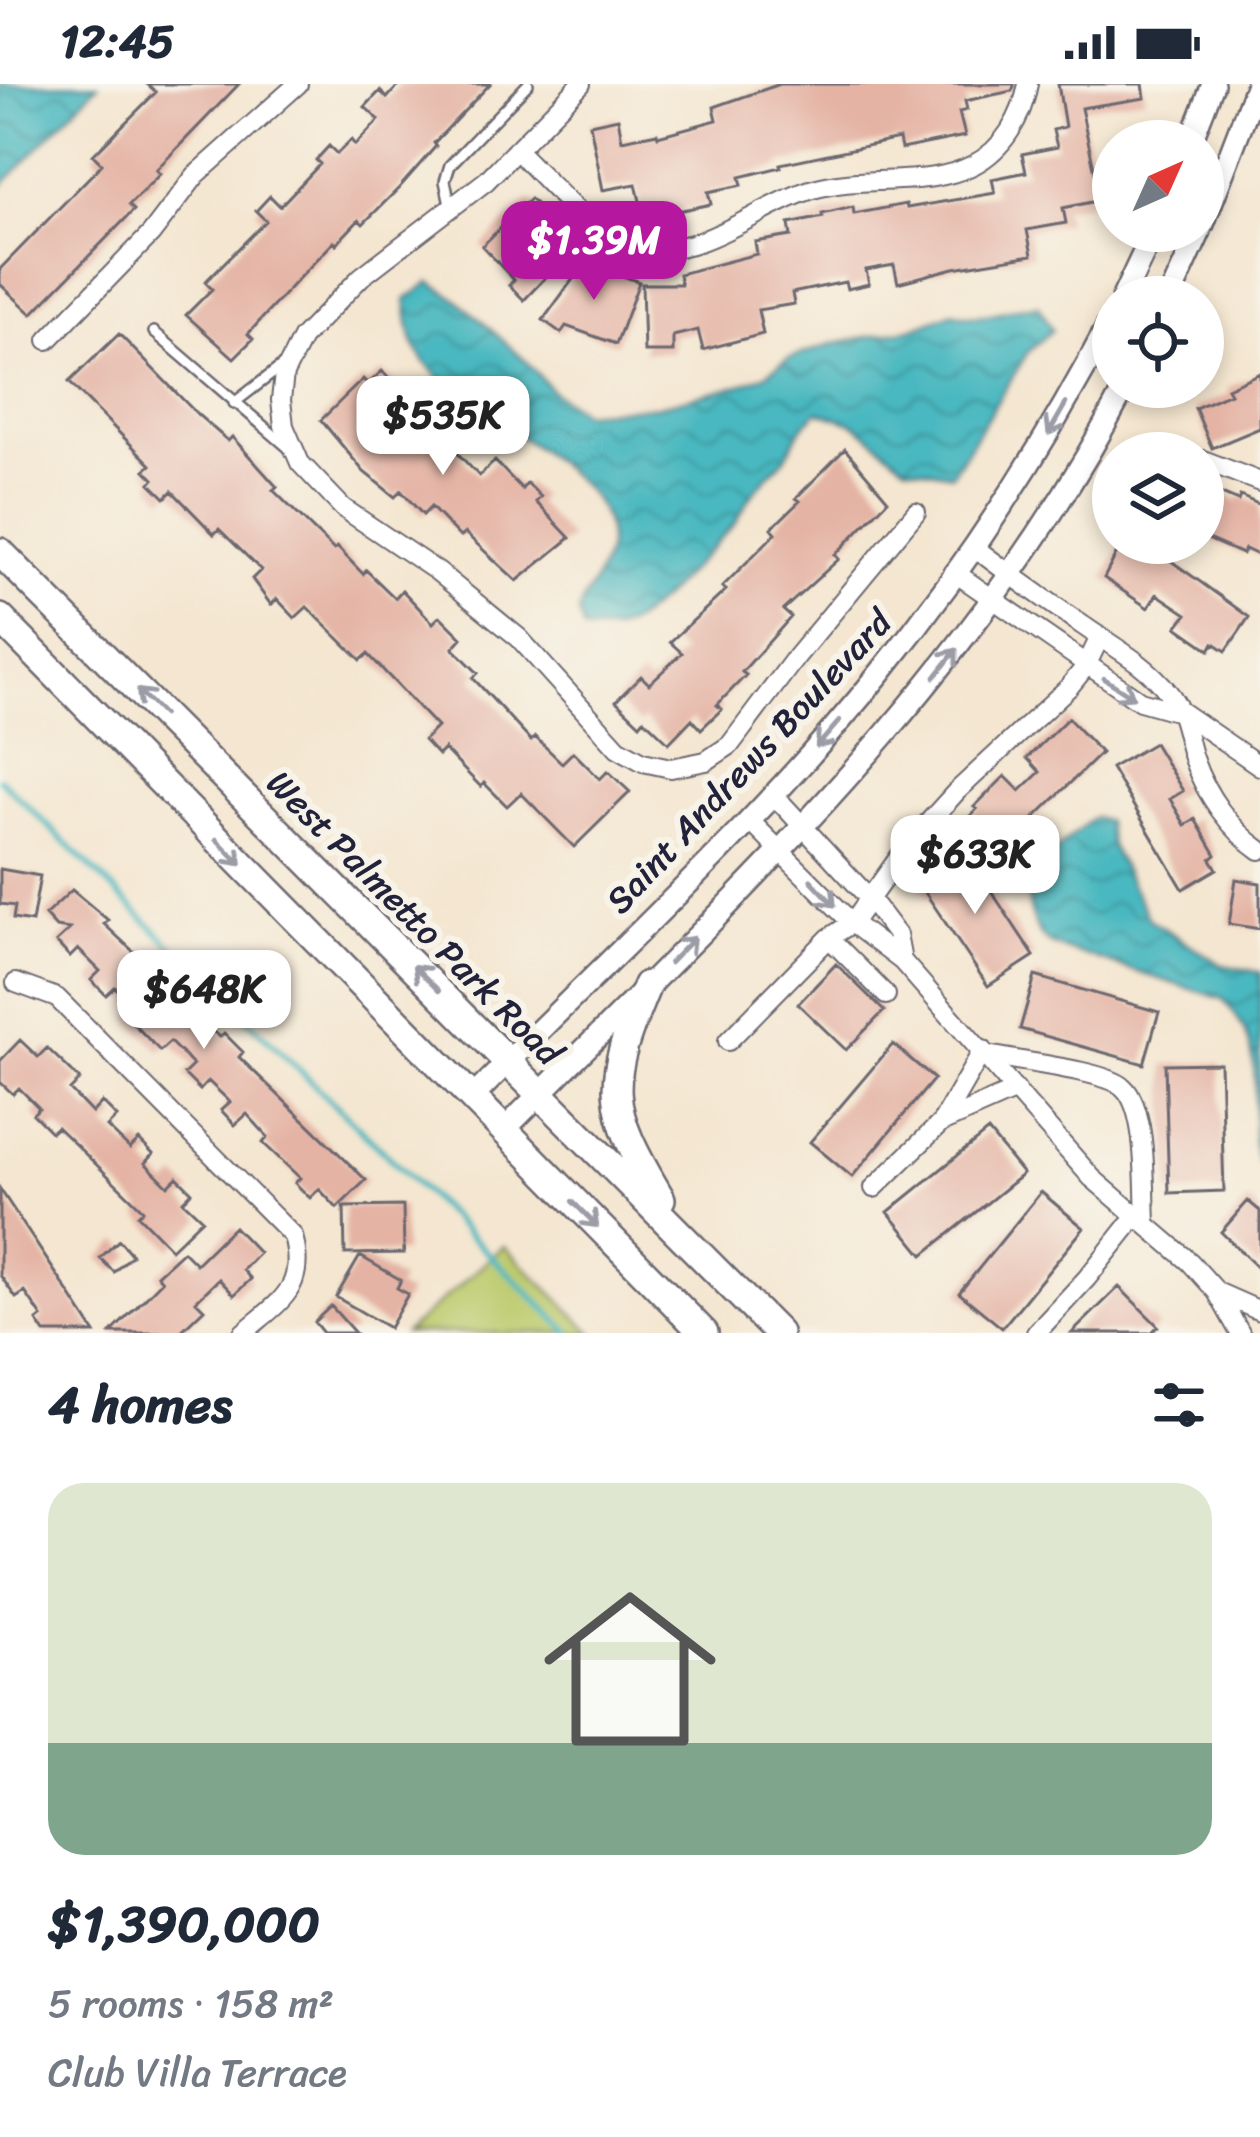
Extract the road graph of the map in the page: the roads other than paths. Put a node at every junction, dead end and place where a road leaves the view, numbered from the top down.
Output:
1 (298, 84) edge
2 (528, 84) edge
3 (1028, 84) edge
4 (1213, 84) edge
5 (1257, 84) edge
6 (572, 86) edge
7 (1254, 109) edge
8 (1199, 120) edge
9 (516, 150) junction
10 (1224, 178) edge
11 (452, 210) junction
12 (154, 332) dead end
13 (48, 340) dead end
14 (1092, 354) edge
15 (289, 361) junction
16 (234, 403) junction
17 (1113, 408) edge
18 (293, 452) junction
19 (1260, 463) edge
20 (1224, 468) edge
21 (1239, 473) junction
22 (1260, 482) edge
23 (916, 512) dead end
24 (974, 547) junction
25 (0, 552) edge
26 (955, 572) junction
27 (1010, 576) junction
28 (994, 598) junction
29 (0, 618) edge
30 (1100, 637) junction
31 (1086, 666) junction
32 (1183, 713) junction
33 (1260, 766) edge
34 (773, 794) junction
35 (749, 820) junction
36 (804, 824) junction
37 (781, 848) junction
38 (1260, 850) edge
39 (869, 898) junction
40 (852, 923) junction
41 (829, 938) junction
42 (902, 961) junction
43 (16, 983) dead end
44 (647, 985) junction
45 (886, 995) dead end
46 (728, 1041) dead end
47 (986, 1053) junction
48 (508, 1061) junction
49 (1016, 1090) junction
50 (541, 1093) junction
51 (471, 1099) junction
52 (941, 1123) junction
53 (502, 1132) junction
54 (874, 1189) dead end
55 (1141, 1219) junction
56 (685, 1238) junction
57 (1217, 1292) junction
58 (1260, 1311) edge
59 (243, 1333) edge
60 (704, 1333) edge
61 (778, 1333) edge
62 (1036, 1333) edge
63 (1240, 1333) edge

1 - 13 street
2 - 11 lane
3 - 9 street
4 - 8 street
5 - 7 street
6 - 9 street
7 - 10 street
9 - 11 street
11 - 15 street
12 - 16 lane
14 -> 24 street, Saint Andrews Boulevard
15 - 16 lane
15 - 18 street
16 - 18 lane
17 - 27 street
18 - 23 street
19 - 21 street
20 - 21 street
21 - 22 street
24 - 26 street, Saint Andrews Boulevard
24 - 27 street
48 -> 25 main road, West Palmetto Park Road
26 - 28 street
26 -> 34 street, Saint Andrews Boulevard
27 - 28 street
27 - 30 street
28 - 31 street
36 -> 28 street
29 -> 51 main road
30 - 31 street
30 - 32 street
31 -> 32 street
31 - 39 street
32 - 33 street
32 - 38 street
34 - 35 street, Saint Andrews Boulevard
34 - 36 street
35 - 37 street
35 - 48 street, Saint Andrews Boulevard
36 - 37 street
36 - 39 street
37 -> 40 street
44 -> 37 street
39 - 40 street
39 - 42 street
40 - 41 street
40 - 42 street
41 - 45 street
41 - 46 street
42 - 47 street
43 - 59 street
44 - 50 street
44 - 56 main road
47 - 49 street
47 - 52 street
47 - 55 street
48 - 50 main road, West Palmetto Park Road
48 - 51 street, Saint Andrews Boulevard
49 - 52 street
49 - 55 street
50 - 53 street
50 - 56 main road, West Palmetto Park Road
51 - 53 main road
52 - 54 street
53 -> 60 main road
55 - 57 street
55 - 62 street
56 - 61 main road, West Palmetto Park Road
57 - 58 street
57 - 63 street

